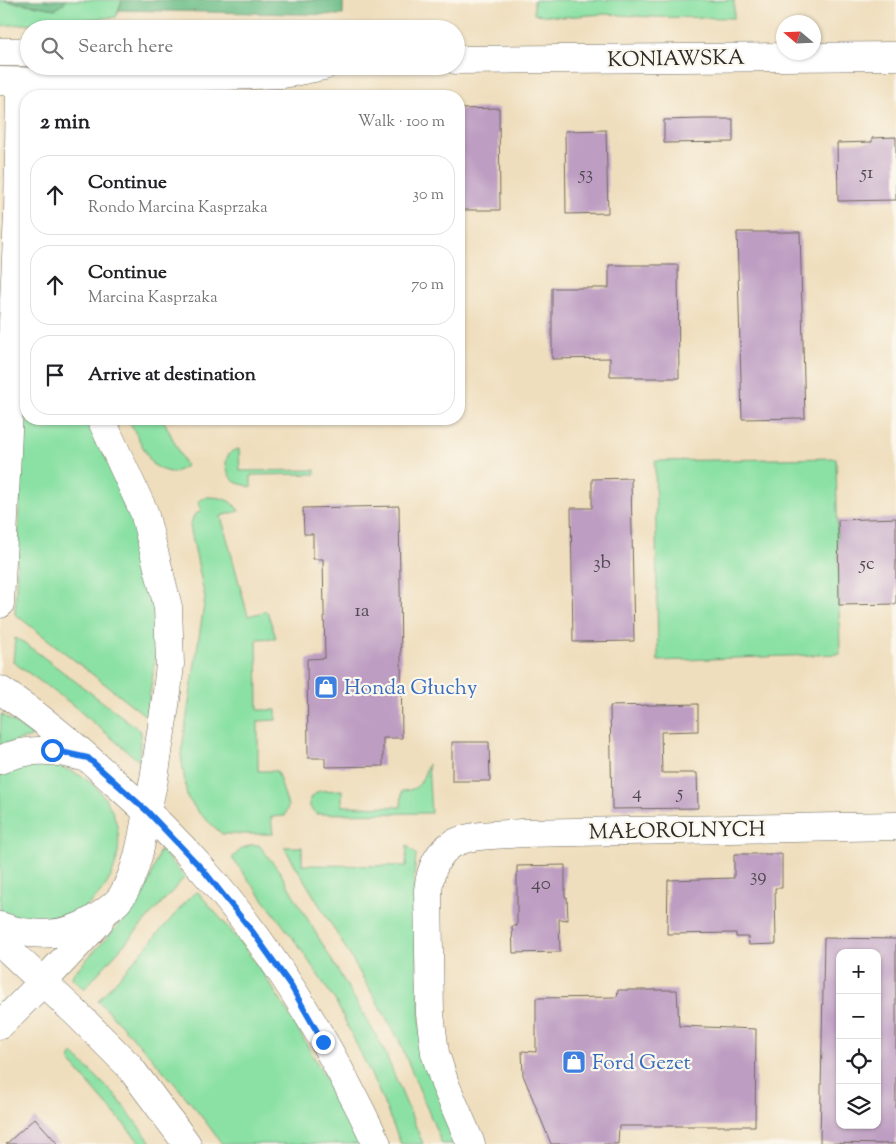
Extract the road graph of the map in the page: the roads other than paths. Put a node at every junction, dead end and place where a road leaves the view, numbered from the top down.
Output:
1 (0, 52) edge
2 (20, 52) edge
3 (896, 56) edge
4 (465, 60) edge
5 (256, 75) edge
6 (17, 76) edge
7 (58, 82) edge
8 (18, 214) junction
9 (0, 266) edge
10 (0, 321) edge
11 (10, 359) junction
12 (105, 425) edge
13 (1, 551) edge
14 (0, 604) edge
15 (0, 690) edge
16 (88, 758) junction
17 (0, 760) edge
18 (147, 811) junction
19 (896, 826) edge
20 (113, 906) junction
21 (0, 926) edge
22 (0, 942) edge
23 (43, 982) junction
24 (0, 1025) edge
25 (187, 1144) edge
26 (377, 1144) edge
27 (471, 1144) edge

1 - 2 main road
3 - 4 main road, KONIAWSKA
5 - 7 main road
6 - 7 main road
6 - 8 main road
8 - 9 main road
8 - 11 main road
10 - 11 main road
11 - 13 main road
12 - 18 main road
13 - 14 main road
15 - 16 main road
16 - 17 main road
16 - 18 main road
18 - 20 main road
18 - 26 main road
19 - 27 main road, MAŁOROLNYCH
20 - 21 main road
20 - 23 main road
22 - 23 main road
23 - 24 main road
23 - 25 main road

